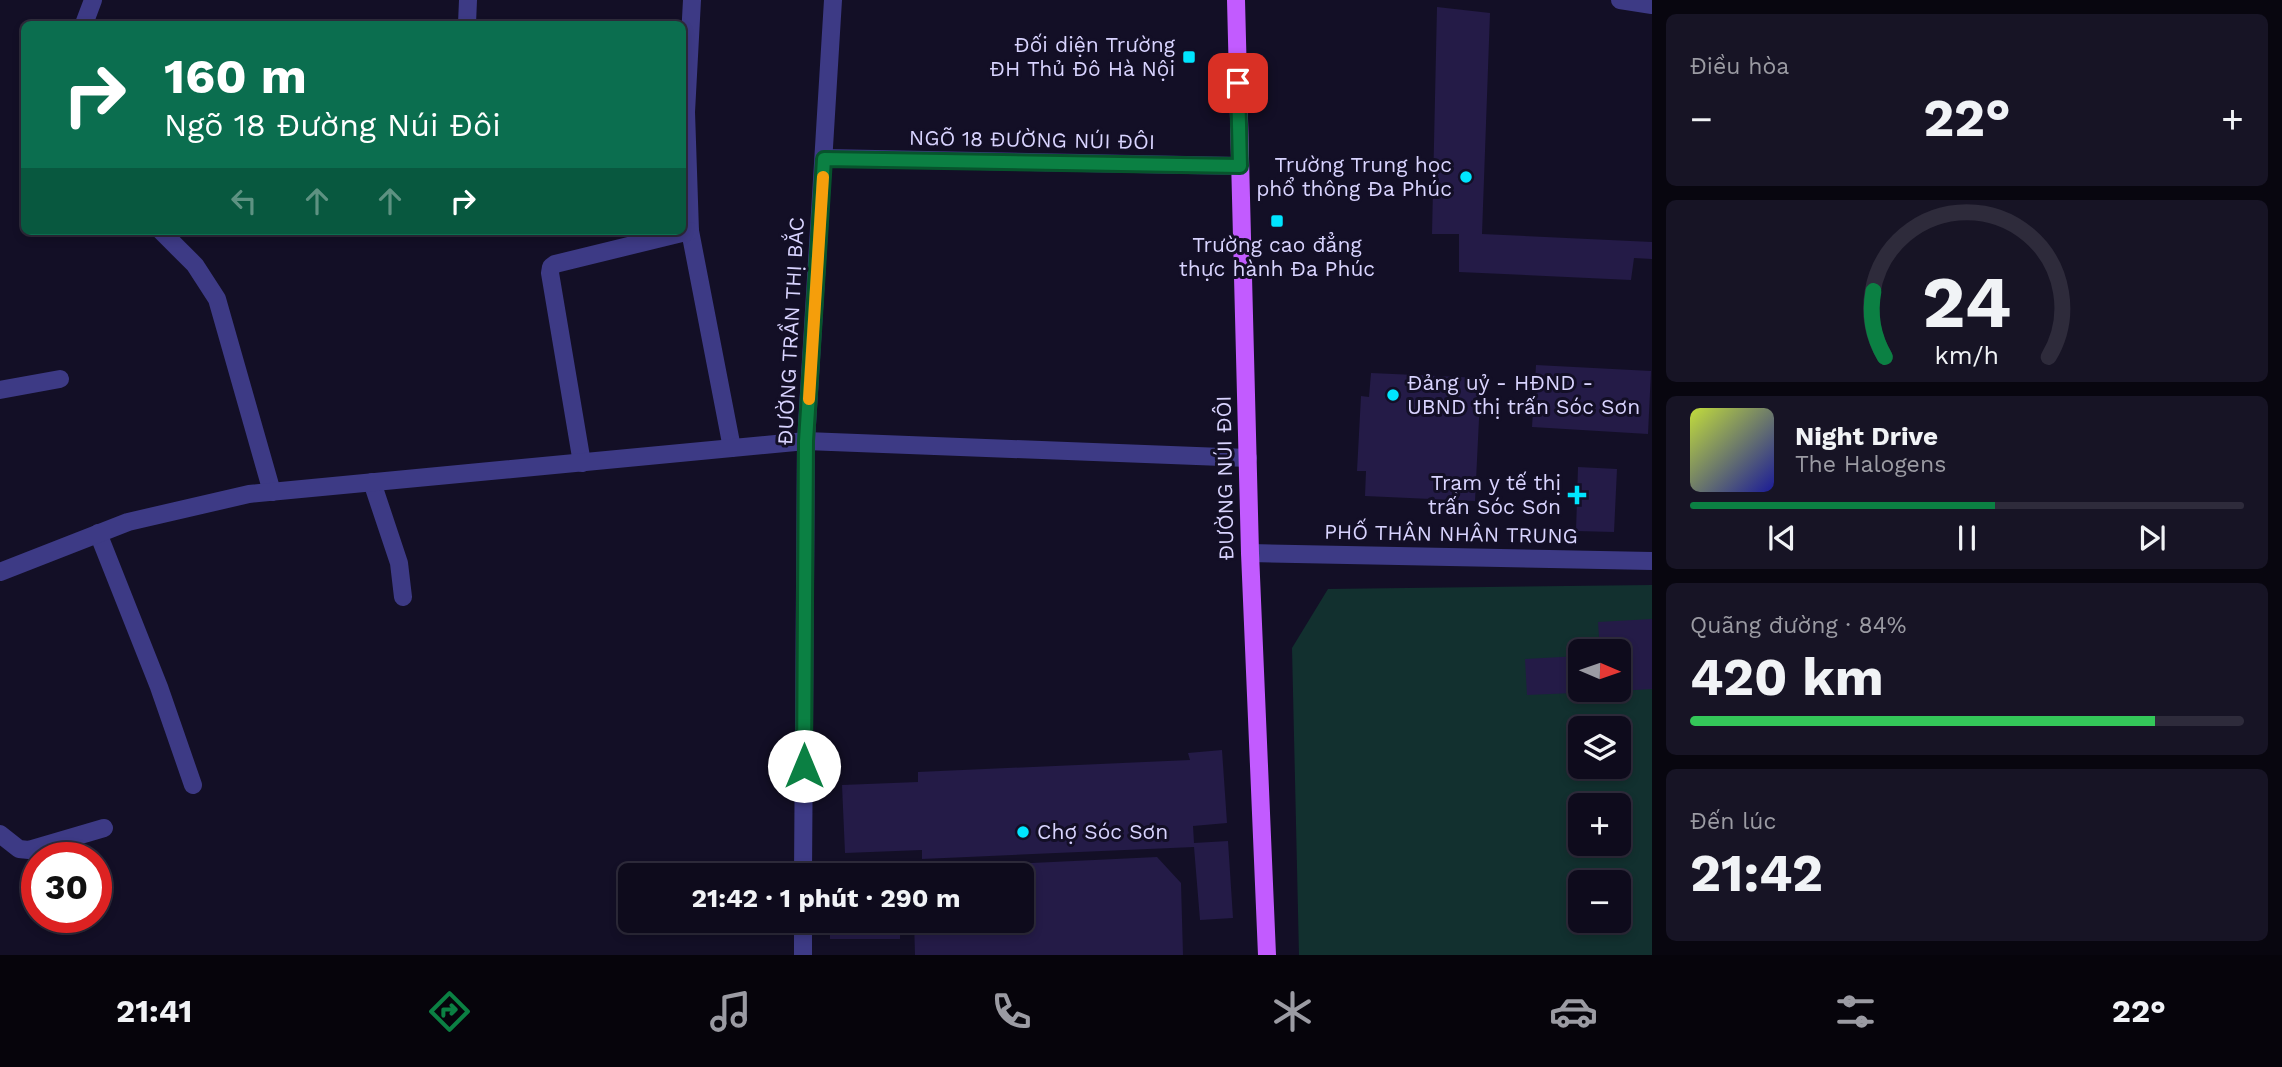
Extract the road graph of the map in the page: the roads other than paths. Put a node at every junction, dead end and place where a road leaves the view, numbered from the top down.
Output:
1 (93, 0) edge
2 (468, 0) edge
3 (692, 0) edge
4 (833, 0) edge
5 (1236, 0) edge
6 (1620, 0) edge
7 (1652, 5) edge
8 (86, 21) edge
9 (467, 21) edge
10 (686, 96) edge
11 (686, 136) edge
12 (824, 159) junction
13 (1240, 166) junction
14 (690, 231) junction
15 (686, 232) edge
16 (165, 235) edge
17 (674, 235) edge
18 (60, 379) dead end
19 (0, 390) edge
20 (806, 441) junction
21 (732, 448) junction
22 (1248, 458) junction
23 (582, 463) junction
24 (372, 482) junction
25 (272, 492) junction
26 (98, 533) junction
27 (1250, 553) junction
28 (1652, 561) edge
29 (0, 572) edge
30 (403, 597) dead end
31 (194, 785) dead end
32 (104, 828) dead end
33 (0, 834) edge
34 (803, 863) edge
35 (803, 933) edge
36 (803, 955) edge
37 (1267, 955) edge

1 - 8 street
2 - 9 street
3 - 10 street
4 - 12 street, ĐƯỜNG TRẦN THỊ BẮC
5 - 13 main road, ĐƯỜNG NÚI ĐÔI
6 - 7 street
11 - 14 street
12 - 13 street, NGÕ 18 ĐƯỜNG NÚI ĐÔI
12 - 20 street, ĐƯỜNG TRẦN THỊ BẮC
13 - 22 main road, ĐƯỜNG NÚI ĐÔI
14 - 15 street
14 - 21 street
16 - 25 street
17 - 23 street
18 - 19 street
20 - 21 street
20 - 22 street
20 - 34 street, ĐƯỜNG TRẦN THỊ BẮC
21 - 23 street
22 - 27 main road, ĐƯỜNG NÚI ĐÔI
23 - 24 street
24 - 25 street
24 - 30 street
25 - 26 street
26 - 29 street
26 - 31 street
27 - 28 street, PHỐ THÂN NHÂN TRUNG
27 - 37 main road, ĐƯỜNG NÚI ĐÔI
32 - 33 street
35 - 36 street

